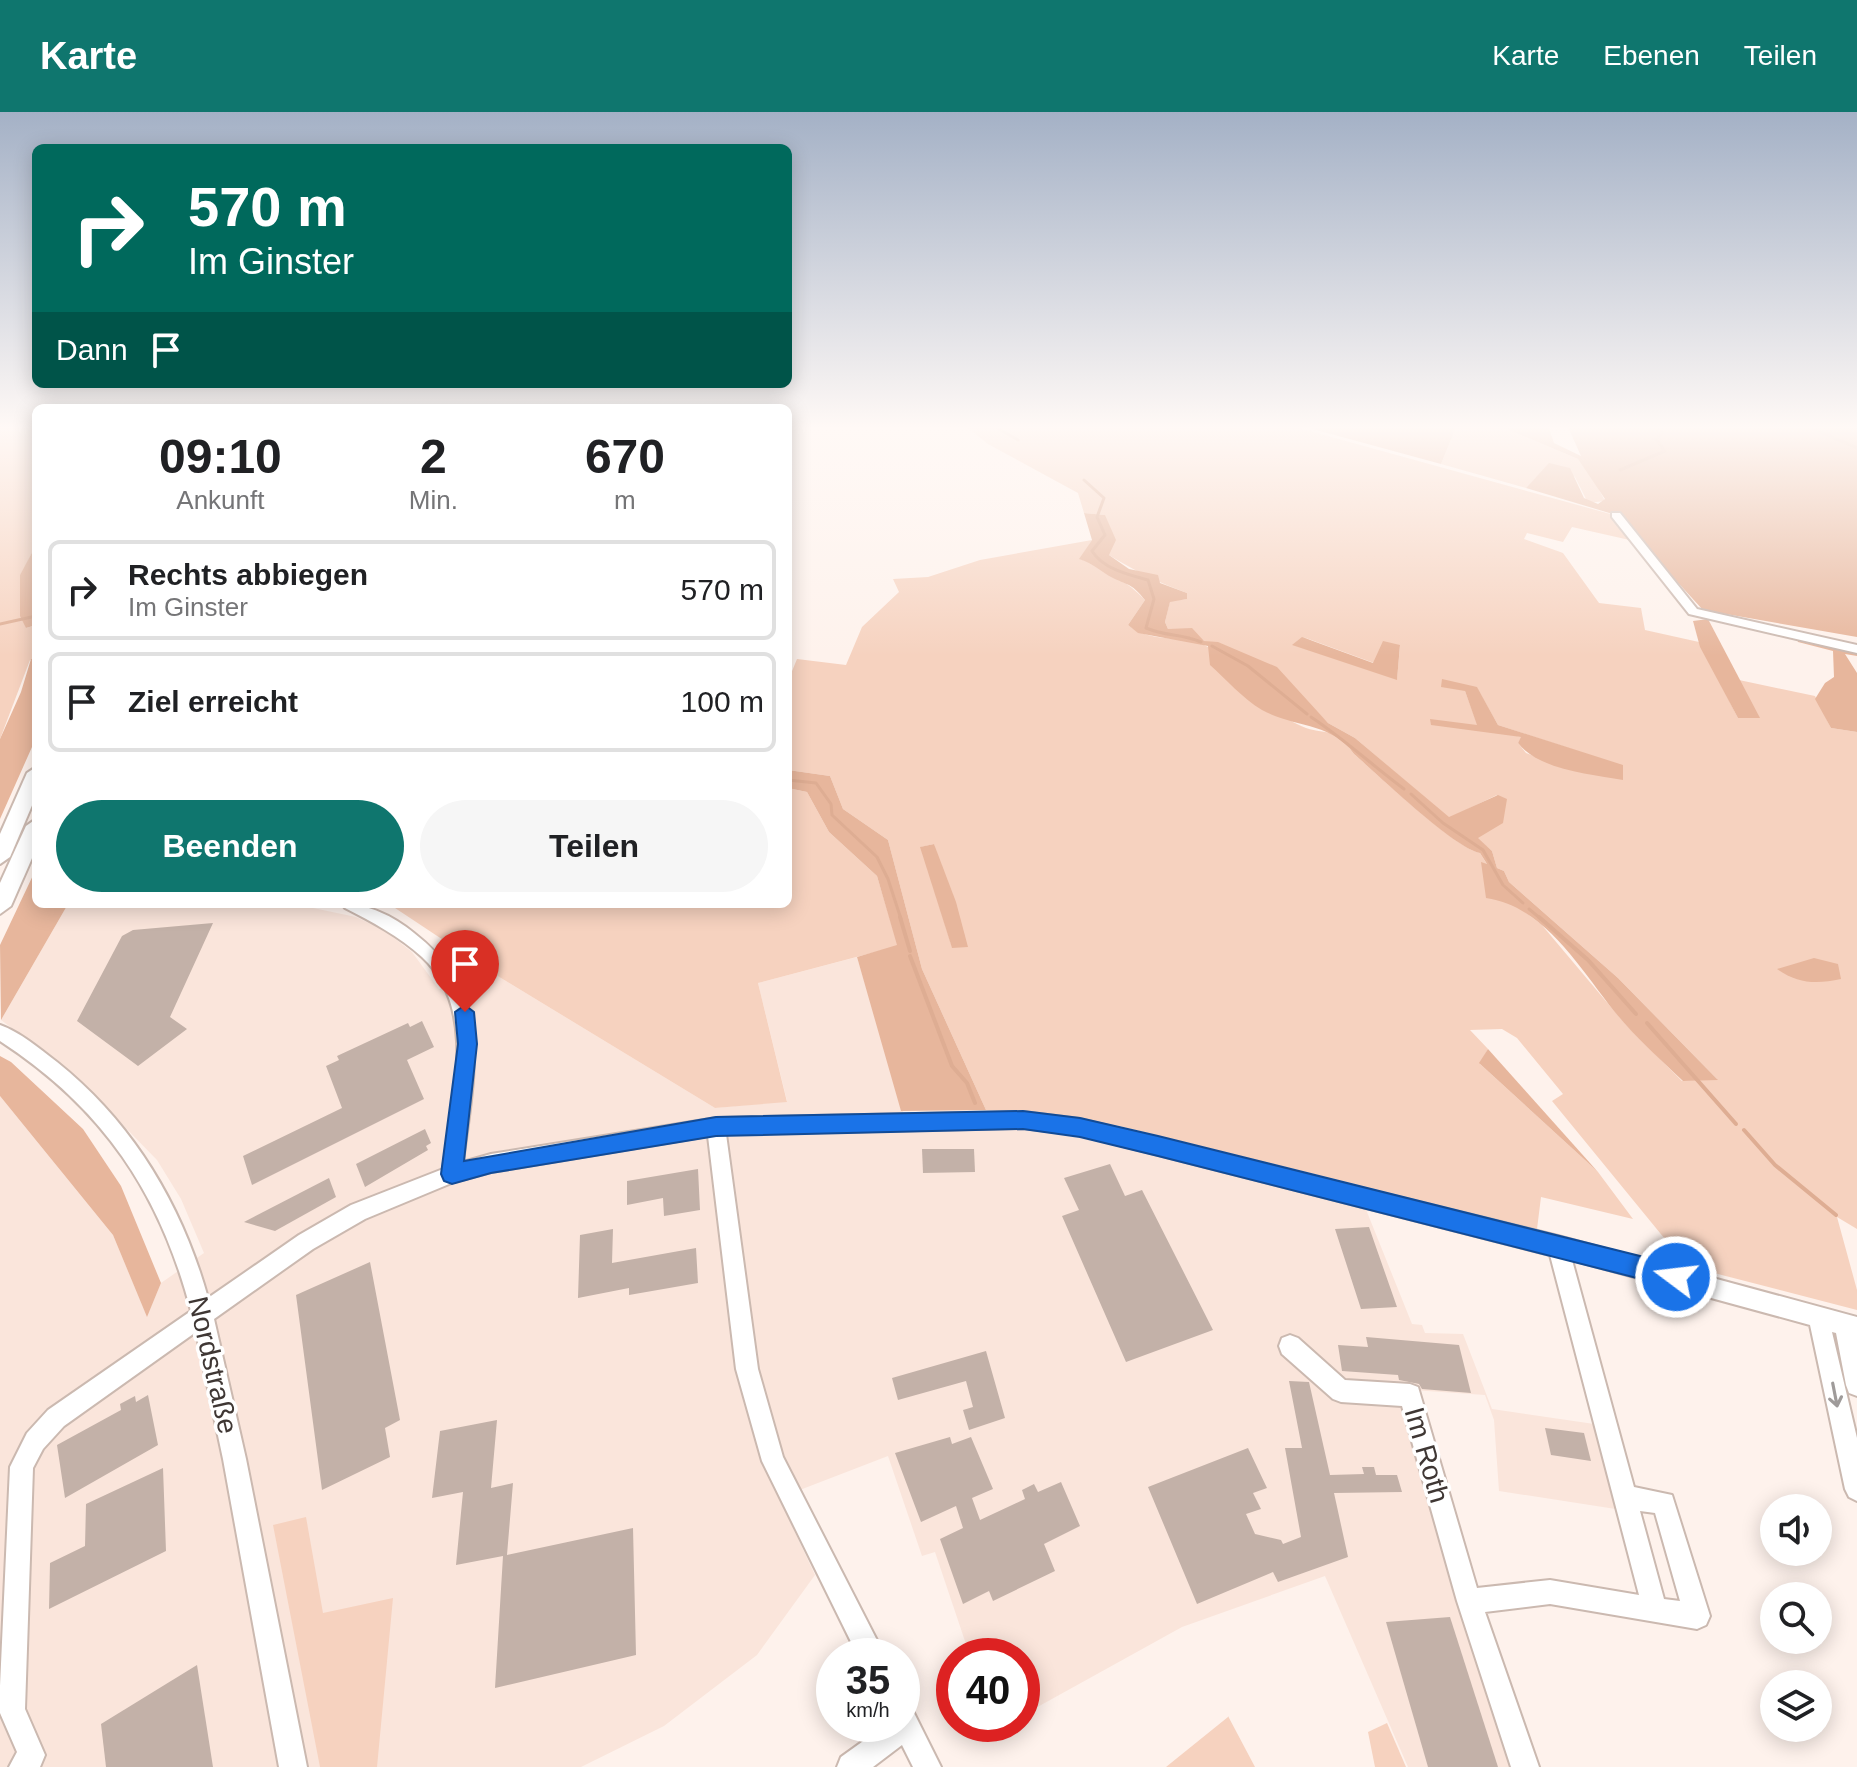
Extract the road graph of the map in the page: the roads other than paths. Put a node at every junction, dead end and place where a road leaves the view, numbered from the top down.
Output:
1 (1616, 515) dead end
2 (1857, 649) edge
3 (32, 782) edge
4 (32, 835) edge
5 (0, 857) edge
6 (0, 906) edge
7 (358, 908) edge
8 (0, 1032) edge
9 (716, 1126) junction
10 (452, 1174) junction
11 (1558, 1246) junction
12 (203, 1312) junction
13 (1819, 1319) junction
14 (1851, 1327) edge
15 (1290, 1346) dead end
16 (1857, 1385) edge
17 (1857, 1489) edge
18 (1626, 1497) junction
19 (1469, 1601) junction
20 (1655, 1610) junction
21 (863, 1638) edge
22 (880, 1742) edge
23 (914, 1742) edge
24 (23, 1767) edge
25 (293, 1767) edge
26 (851, 1767) edge
27 (927, 1767) edge
28 (1525, 1767) edge

1 - 2 street
3 - 5 highway
4 - 6 highway
7 - 10 street
8 - 12 street, Nordstraße
9 - 10 street
9 - 11 street
9 - 21 street
10 - 12 street
11 - 13 street
11 - 18 street
12 - 24 street
12 - 25 street, Nordstraße
13 - 14 street
13 -> 17 street
14 - 16 street
15 - 19 street, Im Roth
18 - 20 street
18 - 20 street
19 - 20 street
19 - 28 street, Im Roth
22 - 26 street
23 - 27 street

